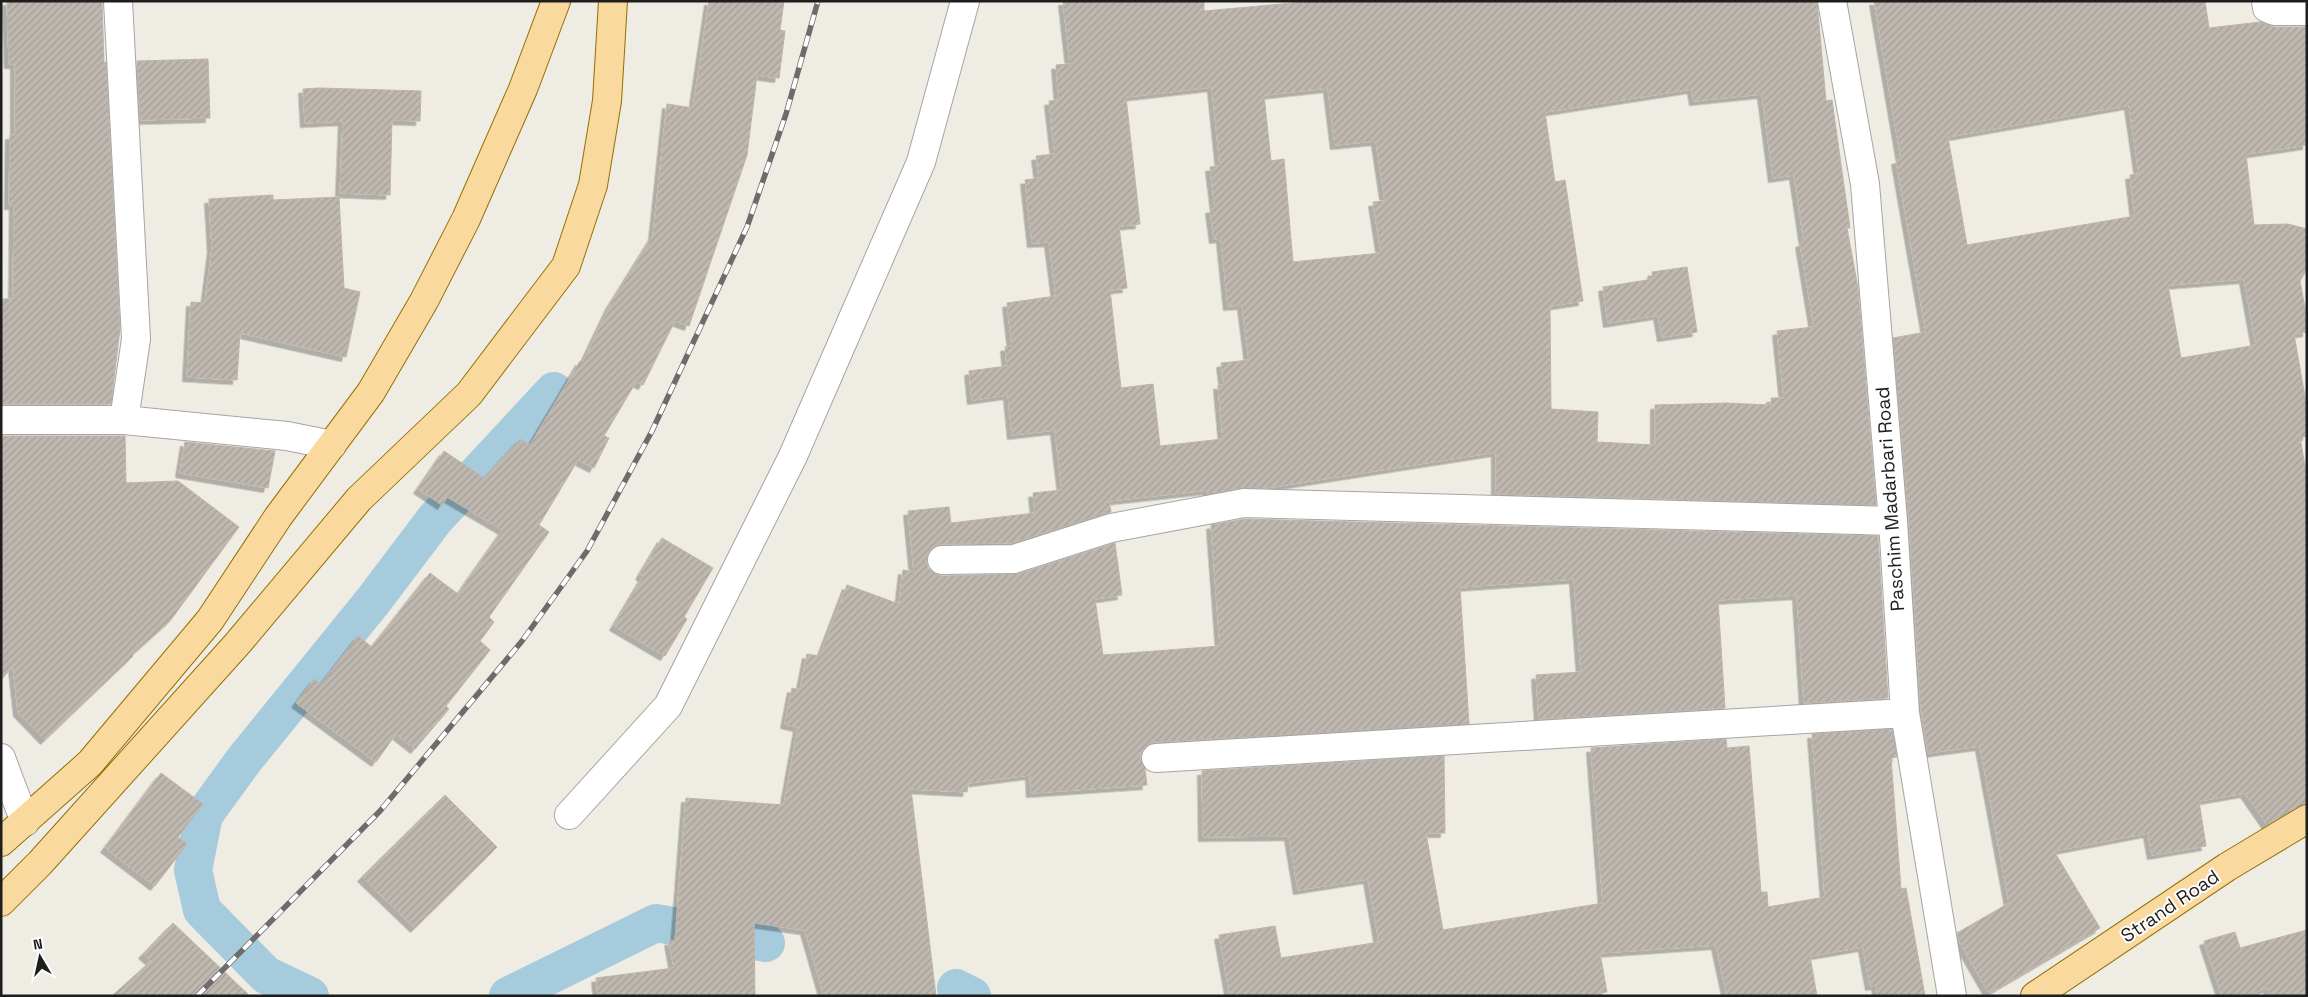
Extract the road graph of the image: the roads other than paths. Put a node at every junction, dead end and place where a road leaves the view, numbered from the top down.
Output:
1 (118, 1) edge
2 (556, 1) edge
3 (613, 1) edge
4 (965, 1) edge
5 (1832, 1) edge
6 (2266, 1) edge
7 (2307, 12) edge
8 (1, 420) edge
9 (124, 420) junction
10 (332, 445) junction
11 (1893, 522) junction
12 (942, 560) dead end
13 (210, 620) junction
14 (238, 643) junction
15 (1905, 713) junction
16 (1, 758) edge
17 (1156, 758) dead end
18 (569, 815) dead end
19 (2307, 819) edge
20 (25, 822) junction
21 (1, 842) edge
22 (1, 902) edge
23 (1952, 996) edge
24 (2035, 996) edge

1 - 9 street
2 - 10 main road
3 - 14 main road
4 - 18 street
5 - 11 street, Paschim Madarbari Road
6 - 7 street
8 - 9 street
9 - 10 street
10 - 13 main road
11 - 12 street
11 - 15 street, Paschim Madarbari Road
13 - 14 main road
13 - 20 main road
14 - 22 main road
15 - 17 street
15 - 23 street, Paschim Madarbari Road
16 - 20 street
19 - 24 main road, Strand Road
20 - 21 main road

